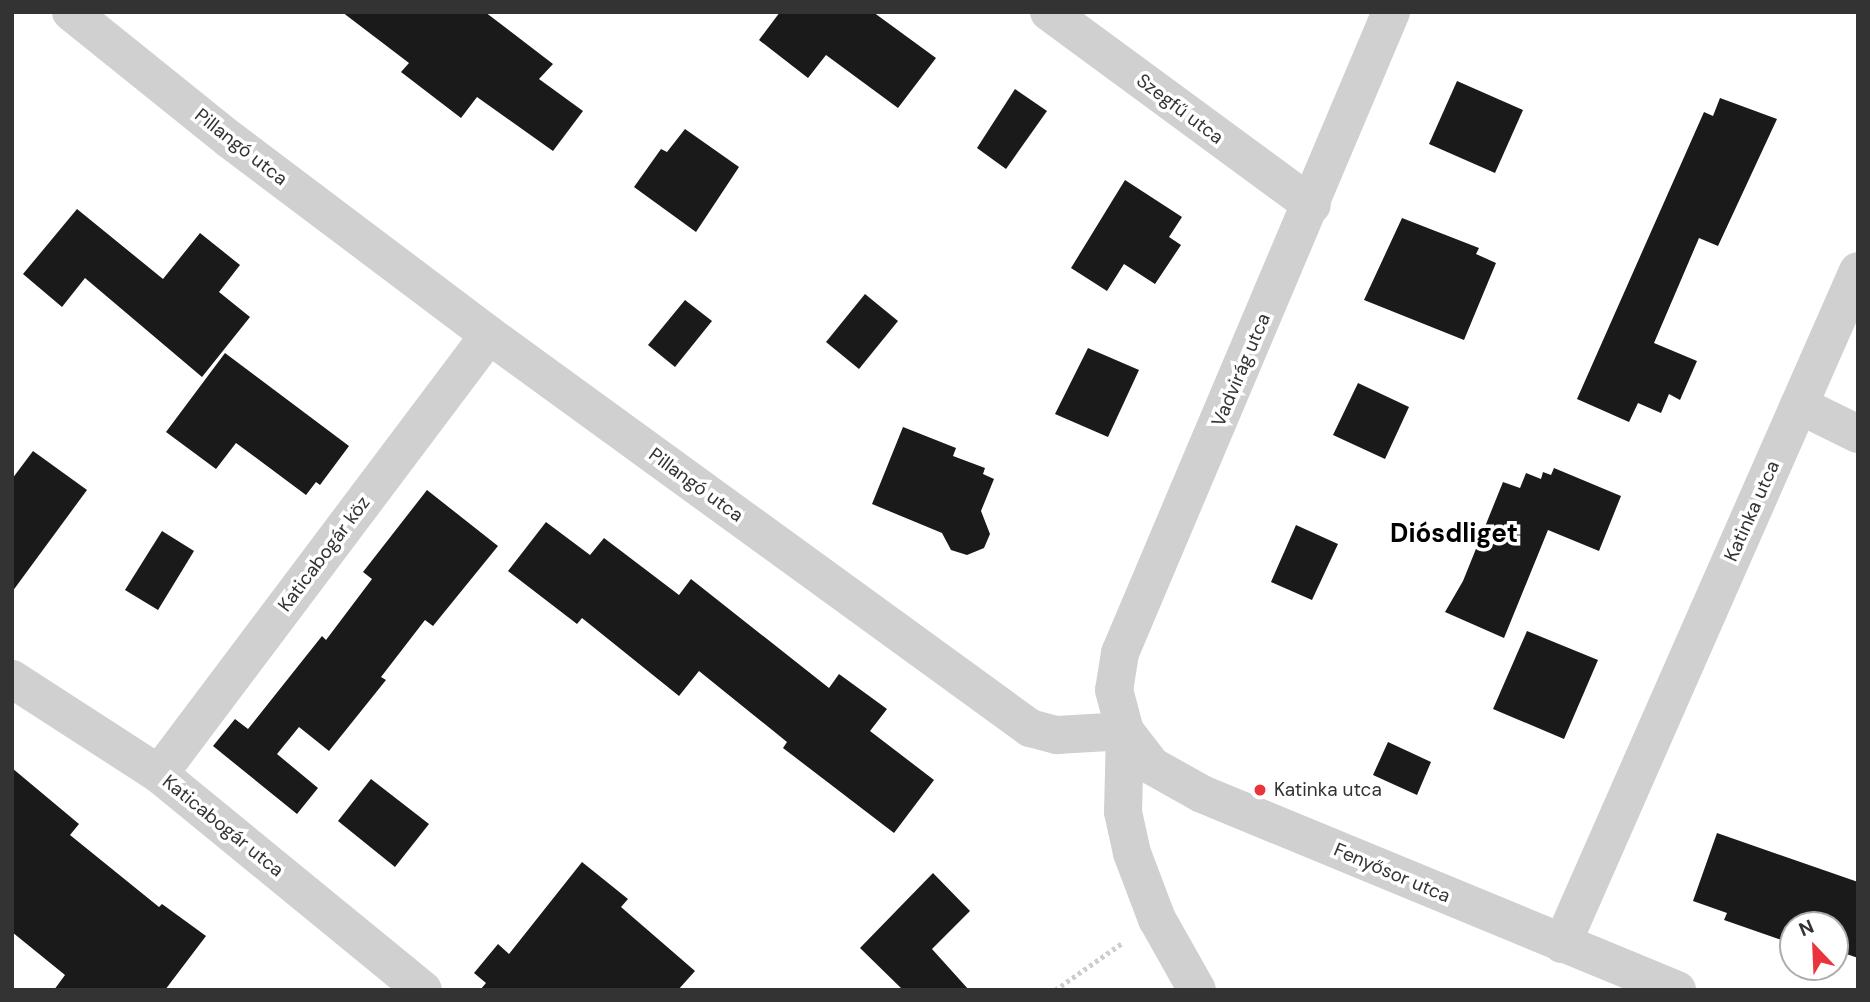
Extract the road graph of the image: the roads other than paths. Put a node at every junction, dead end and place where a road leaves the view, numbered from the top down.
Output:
1 (71, 12) edge
2 (1049, 12) edge
3 (1391, 12) edge
4 (1312, 205) junction
5 (1858, 271) edge
6 (489, 335) junction
7 (1799, 405) junction
8 (1858, 434) edge
9 (12, 679) edge
10 (1125, 731) junction
11 (159, 774) junction
12 (1562, 944) junction
13 (423, 990) edge
14 (1197, 990) edge
15 (1676, 990) edge

1 - 6 street, Pillangó utca
2 - 4 street, Szegfű utca
3 - 4 street, Vadvirág utca
4 - 10 street, Vadvirág utca
5 - 7 street, Katinka utca
6 - 10 street, Pillangó utca
6 - 11 street, Katicabogár köz
7 - 8 street
7 - 12 street, Katinka utca
9 - 11 street, Katicabogár utca
10 - 12 street, Fenyősor utca
10 - 14 street
11 - 13 street, Katicabogár utca
12 - 15 street, Fenyősor utca

